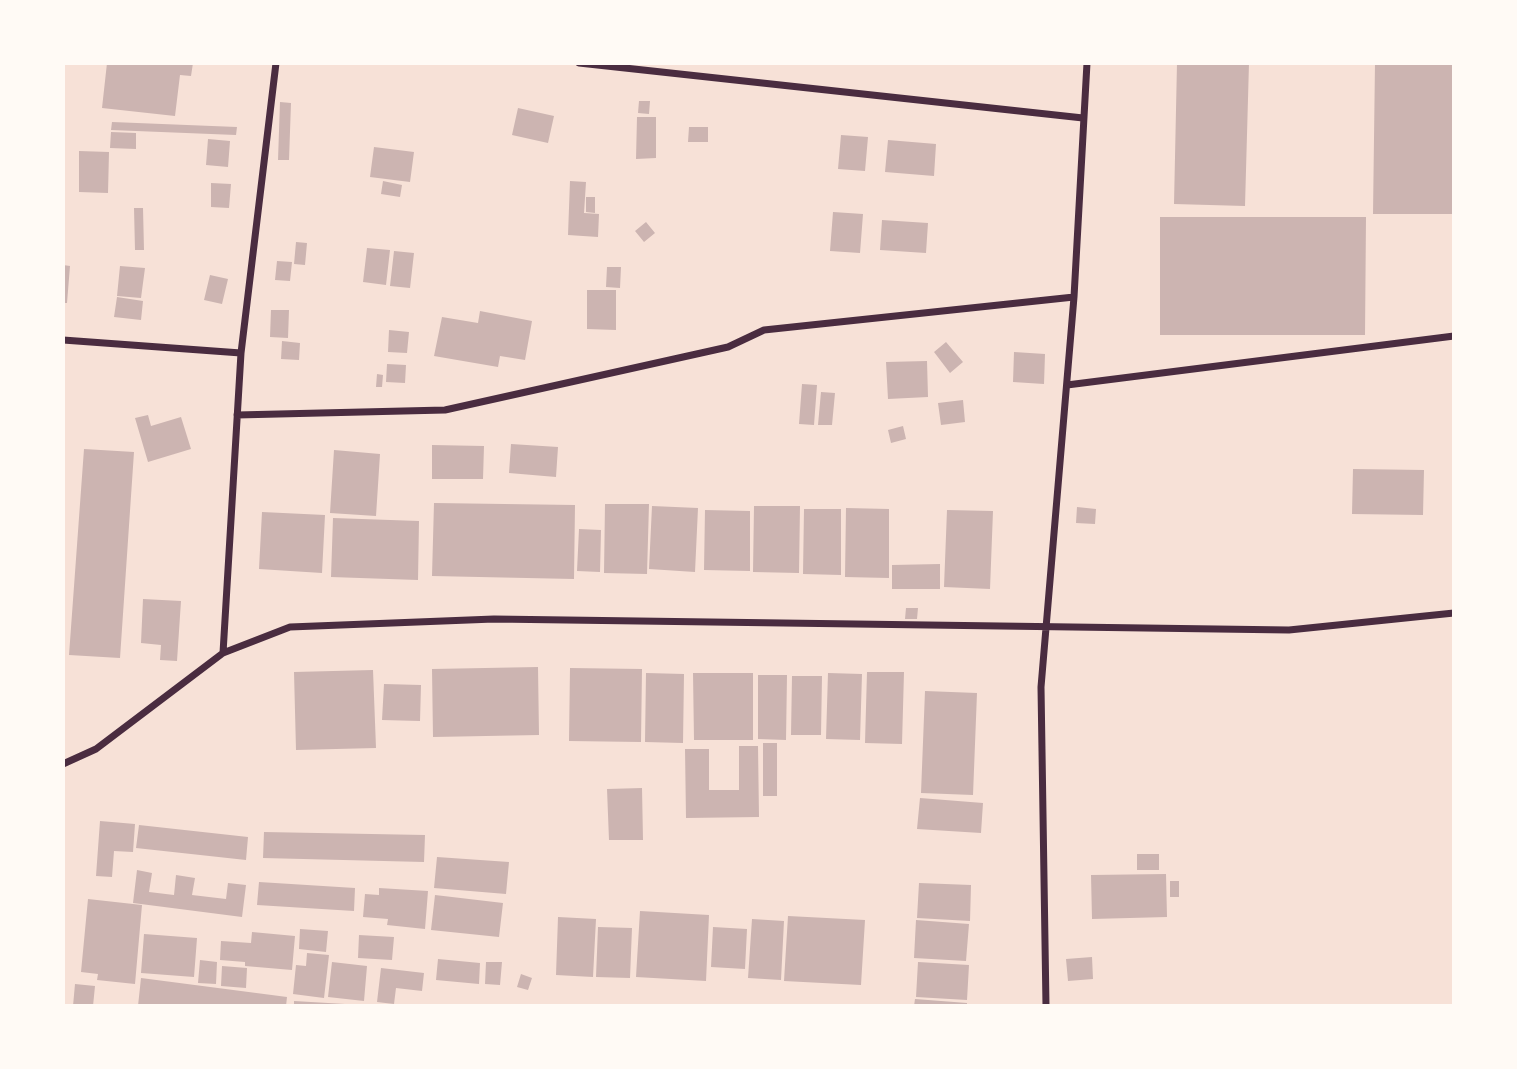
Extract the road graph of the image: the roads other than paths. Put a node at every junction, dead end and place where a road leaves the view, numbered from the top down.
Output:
1 (276, 63) edge
2 (579, 63) edge
3 (1087, 63) edge
4 (1083, 118) junction
5 (1074, 297) junction
6 (1454, 335) edge
7 (63, 340) edge
8 (241, 353) junction
9 (1067, 385) junction
10 (237, 415) junction
11 (1454, 613) edge
12 (1046, 624) junction
13 (223, 653) junction
14 (63, 764) edge
15 (1046, 1006) edge

1 - 8 street
2 - 4 street
3 - 4 street
4 - 5 street
5 - 9 street
5 - 10 street
6 - 9 street
7 - 8 street
8 - 10 street
9 - 12 street
10 - 13 street
11 - 12 street
12 - 13 street
12 - 15 street
13 - 14 street

